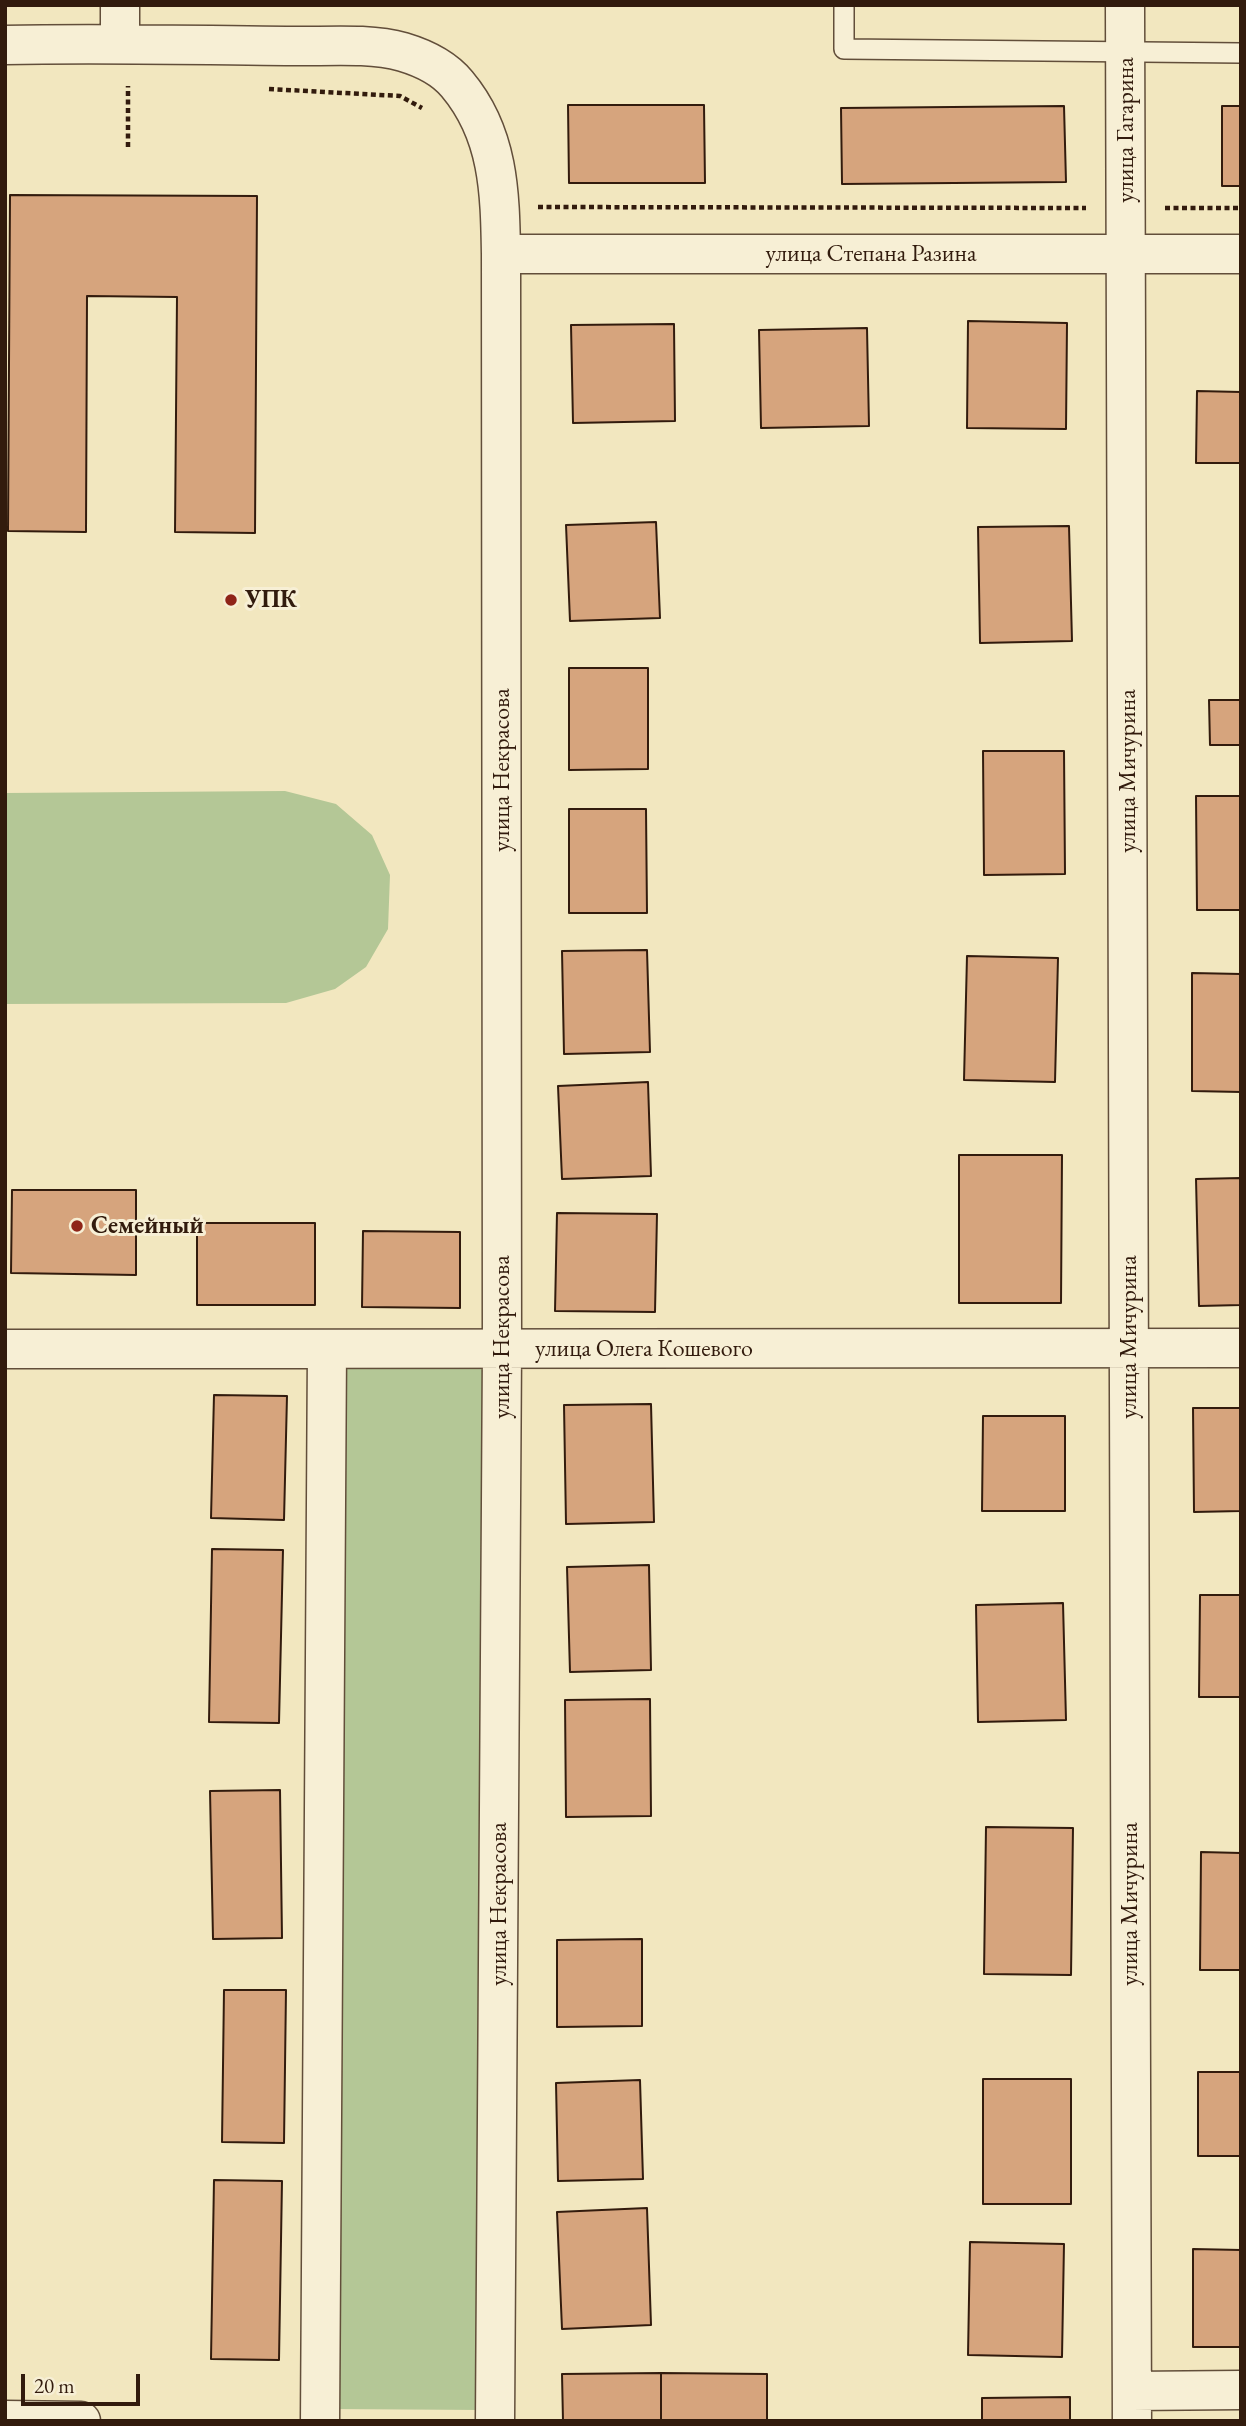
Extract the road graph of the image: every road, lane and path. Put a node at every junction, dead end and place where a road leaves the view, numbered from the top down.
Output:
1 (120, 5) edge
2 (844, 5) edge
3 (1125, 5) edge
4 (120, 44) junction
5 (5, 46) edge
6 (1126, 53) junction
7 (1241, 53) edge
8 (114, 86) dead end
9 (128, 86) junction
10 (139, 86) dead end
11 (256, 88) dead end
12 (428, 111) dead end
13 (128, 146) dead end
14 (500, 207) junction
15 (1127, 208) junction
16 (1241, 208) edge
17 (501, 254) junction
18 (1127, 254) junction
19 (1241, 254) edge
20 (1129, 1348) junction
21 (1241, 1348) edge
22 (5, 1349) edge
23 (327, 1349) junction
24 (502, 1349) junction
25 (1241, 2390) edge
26 (1132, 2406) edge
27 (5, 2420) edge
28 (81, 2421) edge
29 (320, 2421) edge
30 (495, 2421) edge

1 - 4 street
2 - 6 lane
3 - 6 street, улица Гагарина
4 - 5 street, улица Некрасова
4 - 14 street, улица Некрасова
6 - 7 lane
6 - 15 street, улица Гагарина
8 - 9 path
9 - 10 path
9 - 13 path
11 - 12 path
14 - 15 path
14 - 17 street, улица Некрасова
15 - 16 path
15 - 18 street, улица Гагарина
17 - 18 street, улица Степана Разина
17 - 24 street, улица Некрасова
18 - 19 street, улица Степана Разина
18 - 20 street, улица Мичурина
20 - 21 street, улица Олега Кошевого
20 - 24 street, улица Олега Кошевого
20 - 26 street, улица Мичурина
22 - 23 street, улица Олега Кошевого
23 - 24 street, улица Олега Кошевого
23 - 29 street
24 - 30 street, улица Некрасова
25 - 26 street
27 - 28 street

